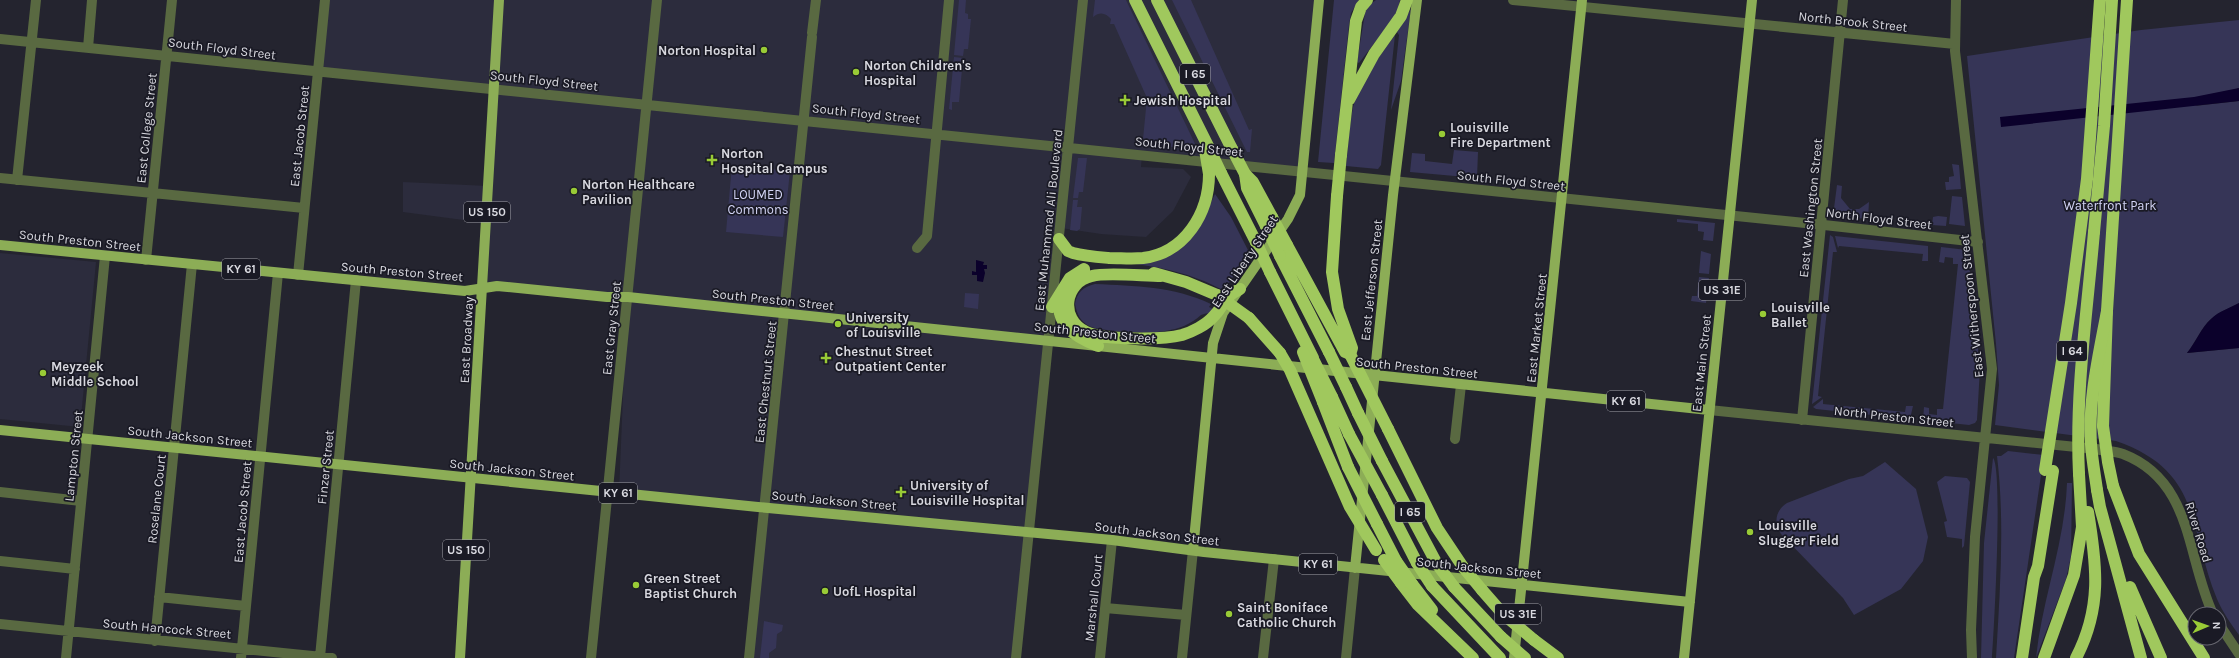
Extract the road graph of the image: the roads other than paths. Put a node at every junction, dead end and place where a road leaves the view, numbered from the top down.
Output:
1 (36, 0) edge
2 (92, 0) edge
3 (172, 0) edge
4 (325, 0) edge
5 (499, 0) edge
6 (657, 0) edge
7 (816, 0) edge
8 (950, 0) edge
9 (1083, 0) edge
10 (1135, 0) edge
11 (1157, 0) edge
12 (1319, 0) edge
13 (1368, 0) edge
14 (1407, 0) edge
15 (1417, 0) edge
16 (1513, 0) edge
17 (1752, 0) edge
18 (1843, 0) edge
19 (1956, 0) edge
20 (2100, 0) edge
21 (2112, 0) edge
22 (2127, 0) edge
23 (1582, 4) edge
24 (1749, 24) junction
25 (1840, 33) junction
26 (0, 39) edge
27 (31, 42) junction
28 (1955, 44) junction
29 (88, 48) junction
30 (167, 54) junction
31 (318, 71) junction
32 (494, 88) junction
33 (647, 104) junction
34 (1347, 105) junction
35 (804, 120) junction
36 (937, 134) junction
37 (1069, 147) junction
38 (1208, 151) junction
39 (1304, 171) junction
40 (0, 178) edge
41 (17, 180) junction
42 (1394, 180) junction
43 (153, 193) junction
44 (1562, 198) junction
45 (304, 208) junction
46 (1730, 216) junction
47 (1269, 222) junction
48 (1821, 224) junction
49 (2094, 232) junction
50 (1059, 239) junction
51 (1978, 242) junction
52 (0, 245) edge
53 (917, 248) dead end
54 (105, 256) junction
55 (146, 260) junction
56 (192, 264) junction
57 (278, 273) junction
58 (298, 275) junction
59 (1161, 276) junction
60 (356, 280) junction
61 (1063, 288) junction
62 (482, 289) junction
63 (1240, 289) junction
64 (628, 297) junction
65 (1052, 307) junction
66 (2107, 310) junction
67 (785, 313) junction
68 (1049, 341) junction
69 (1098, 346) junction
70 (1350, 354) junction
71 (1212, 358) junction
72 (1374, 376) junction
73 (1461, 384) junction
74 (1542, 393) junction
75 (1327, 400) junction
76 (1709, 410) junction
77 (1802, 420) junction
78 (0, 430) edge
79 (1986, 438) junction
80 (87, 439) junction
81 (1455, 439) dead end
82 (174, 448) junction
83 (2077, 448) joint
84 (261, 457) junction
85 (338, 464) junction
86 (2049, 471) junction
87 (2079, 474) junction
88 (471, 478) junction
89 (608, 491) junction
90 (0, 492) edge
91 (81, 501) junction
92 (765, 507) junction
93 (2100, 507) junction
94 (1029, 533) junction
95 (1112, 540) junction
96 (1193, 550) junction
97 (1274, 559) junction
98 (0, 561) edge
99 (1355, 568) junction
100 (75, 569) junction
101 (1406, 584) junction
102 (1521, 585) junction
103 (159, 596) junction
104 (1690, 602) junction
105 (246, 606) junction
106 (2210, 606) edge
107 (1105, 608) junction
108 (1186, 615) junction
109 (0, 624) edge
110 (69, 631) junction
111 (2227, 636) edge
112 (155, 641) junction
113 (242, 653) edge
114 (2239, 654) edge
115 (320, 657) junction
116 (66, 658) edge
117 (332, 658) edge
118 (460, 658) edge
119 (591, 658) edge
120 (750, 658) edge
121 (1016, 658) edge
122 (1100, 658) edge
123 (1182, 658) edge
124 (1263, 658) edge
125 (1346, 658) edge
126 (1473, 658) edge
127 (1500, 658) edge
128 (1514, 658) edge
129 (1525, 658) edge
130 (1558, 658) edge
131 (1684, 658) edge
132 (1972, 658) edge
133 (2022, 658) edge
134 (2044, 658) edge
135 (2076, 658) edge
136 (2141, 658) edge
137 (2161, 658) edge
138 (2204, 658) edge

1 - 27 street
2 - 29 street
3 - 30 street, East College Street
4 - 31 street, East Jacob Street
5 - 32 main road, East Broadway / US 150
6 - 33 street, East Gray Street
7 - 35 street, East Chestnut Street
8 - 36 street
9 - 37 street, East Muhammad Ali Boulevard
10 - 38 highway, I 65
11 - 47 highway, I 65, bridge
12 - 39 main road, East Liberty Street
13 - 34 highway
14 - 34 highway
15 - 42 main road, East Jefferson Street
16 - 23 street, North Brook Street
17 - 24 main road, East Main Street / US 31E
18 - 25 street, East Washington Street
19 - 28 street, East Witherspoon Street
20 - 86 highway, bridge
21 - 49 highway, I 64
22 - 66 highway, I 64
23 - 24 street, North Brook Street
23 - 44 main road, East Market Street / US 31E
24 - 25 street, North Brook Street
24 - 46 main road, East Main Street / US 31E
25 - 28 street, North Brook Street
25 - 48 street, East Washington Street
26 - 27 street, South Floyd Street
27 - 29 street, South Floyd Street
27 - 41 street
28 - 51 street, East Witherspoon Street
29 - 30 street, South Floyd Street
30 - 31 street, South Floyd Street
30 - 43 street, East College Street
31 - 32 street, South Floyd Street
31 - 45 street, East Jacob Street
32 - 33 street, South Floyd Street
32 - 62 main road, East Broadway / US 150
33 - 35 street, South Floyd Street
33 - 64 street, East Gray Street
34 - 70 highway, bridge
35 - 36 street, South Floyd Street
35 - 67 street, East Chestnut Street
36 - 37 street, South Floyd Street
36 - 53 street
37 - 39 street, South Floyd Street
37 - 50 street, East Muhammad Ali Boulevard
38 - 50 highway, bridge
38 - 75 highway, I 65, bridge
39 - 42 street, South Floyd Street
39 - 63 main road, East Liberty Street
40 - 41 street
41 - 43 street
42 - 44 street, South Floyd Street
42 - 72 main road, East Jefferson Street
43 - 45 street
43 - 55 street, East College Street
44 - 46 street, South Floyd Street
44 - 74 main road, East Market Street / US 31E
45 - 58 street, East Jacob Street
46 - 48 street, North Floyd Street
46 - 76 main road, East Main Street / US 31E
47 - 70 highway, bridge
47 - 129 highway, I 65, bridge
48 - 51 street, North Floyd Street
48 - 77 street, East Washington Street
49 - 86 highway, I 64, bridge
49 - 87 highway, bridge
50 - 65 street, East Muhammad Ali Boulevard
51 - 79 street, East Witherspoon Street
52 - 54 main road, South Preston Street / KY 61
54 - 55 main road, South Preston Street / KY 61
54 - 80 street, Lampton Street
55 - 56 main road, South Preston Street / KY 61
56 - 57 main road, South Preston Street / KY 61
56 - 82 street, Roselane Court
57 - 58 main road, South Preston Street / KY 61
57 - 84 street, East Jacob Street
58 - 60 main road, South Preston Street / KY 61
59 - 61 highway
59 - 63 highway
59 - 101 highway, bridge
60 - 62 main road, South Preston Street / KY 61
60 - 85 street, Finzer Street
61 - 65 highway
61 - 69 highway
62 - 64 main road, South Preston Street / KY 61
62 - 88 main road, East Broadway / US 150
63 - 71 main road, East Liberty Street
64 - 67 main road, South Preston Street / KY 61
64 - 89 street, East Gray Street
65 - 68 street, East Muhammad Ali Boulevard
66 - 93 highway, bridge
66 - 138 highway, I 64, bridge
67 - 68 main road, South Preston Street / KY 61
67 - 92 street, East Chestnut Street
68 - 69 main road, South Preston Street / KY 61
68 - 94 street, East Muhammad Ali Boulevard
69 - 71 main road, South Preston Street / KY 61
70 - 130 highway, bridge
71 - 72 main road, South Preston Street / KY 61
71 - 96 main road, East Liberty Street
72 - 73 main road, South Preston Street / KY 61
72 - 99 main road, East Jefferson Street
73 - 74 main road, South Preston Street / KY 61
73 - 81 street
74 - 76 main road, South Preston Street / KY 61
74 - 102 main road, East Market Street / US 31E
75 - 101 highway, bridge
75 - 127 highway, I 65, bridge
76 - 77 street, North Preston Street
76 - 104 main road, East Main Street / US 31E
77 - 79 street, North Preston Street
78 - 80 main road, South Jackson Street / KY 61
79 - 83 street, North Preston Street
79 - 132 street, East Witherspoon Street
80 - 82 main road, South Jackson Street / KY 61
80 - 91 street, Lampton Street
82 - 84 main road, South Jackson Street / KY 61
82 - 103 street, Roselane Court
83 - 106 street, River Road
84 - 85 main road, South Jackson Street / KY 61
84 - 105 street, East Jacob Street
85 - 88 main road, South Jackson Street / KY 61
85 - 115 street, Finzer Street
86 - 133 highway, I 64
87 - 134 highway
87 - 135 highway
88 - 89 main road, South Jackson Street / KY 61
88 - 118 main road, East Broadway / US 150
89 - 92 main road, South Jackson Street / KY 61
89 - 119 street, East Gray Street
90 - 91 street
91 - 100 street, Lampton Street
92 - 94 main road, South Jackson Street / KY 61
92 - 120 street, East Chestnut Street
93 - 136 highway
93 - 137 highway
94 - 95 main road, South Jackson Street / KY 61
94 - 121 street, East Muhammad Ali Boulevard
95 - 96 main road, South Jackson Street / KY 61
95 - 107 street, Marshall Court
96 - 97 main road, South Jackson Street / KY 61
96 - 108 street, East Liberty Street
97 - 99 main road, South Jackson Street / KY 61
97 - 124 street
98 - 100 street
99 - 102 main road, South Jackson Street / KY 61
99 - 125 street, East Jefferson Street
100 - 110 street, Lampton Street
101 - 126 highway
102 - 104 main road, South Jackson Street / KY 61
102 - 128 main road, East Market Street / US 31E
103 - 105 street
103 - 112 street, Roselane Court
104 - 131 main road, East Main Street / US 31E
105 - 113 street, East Jacob Street
107 - 108 street
107 - 122 street, Marshall Court
108 - 123 street, East Liberty Street
109 - 110 street, South Hancock Street
110 - 112 street, South Hancock Street
110 - 116 street, Lampton Street
111 - 114 street
112 - 113 street, South Hancock Street
113 - 115 street, South Hancock Street
115 - 117 street, South Hancock Street

